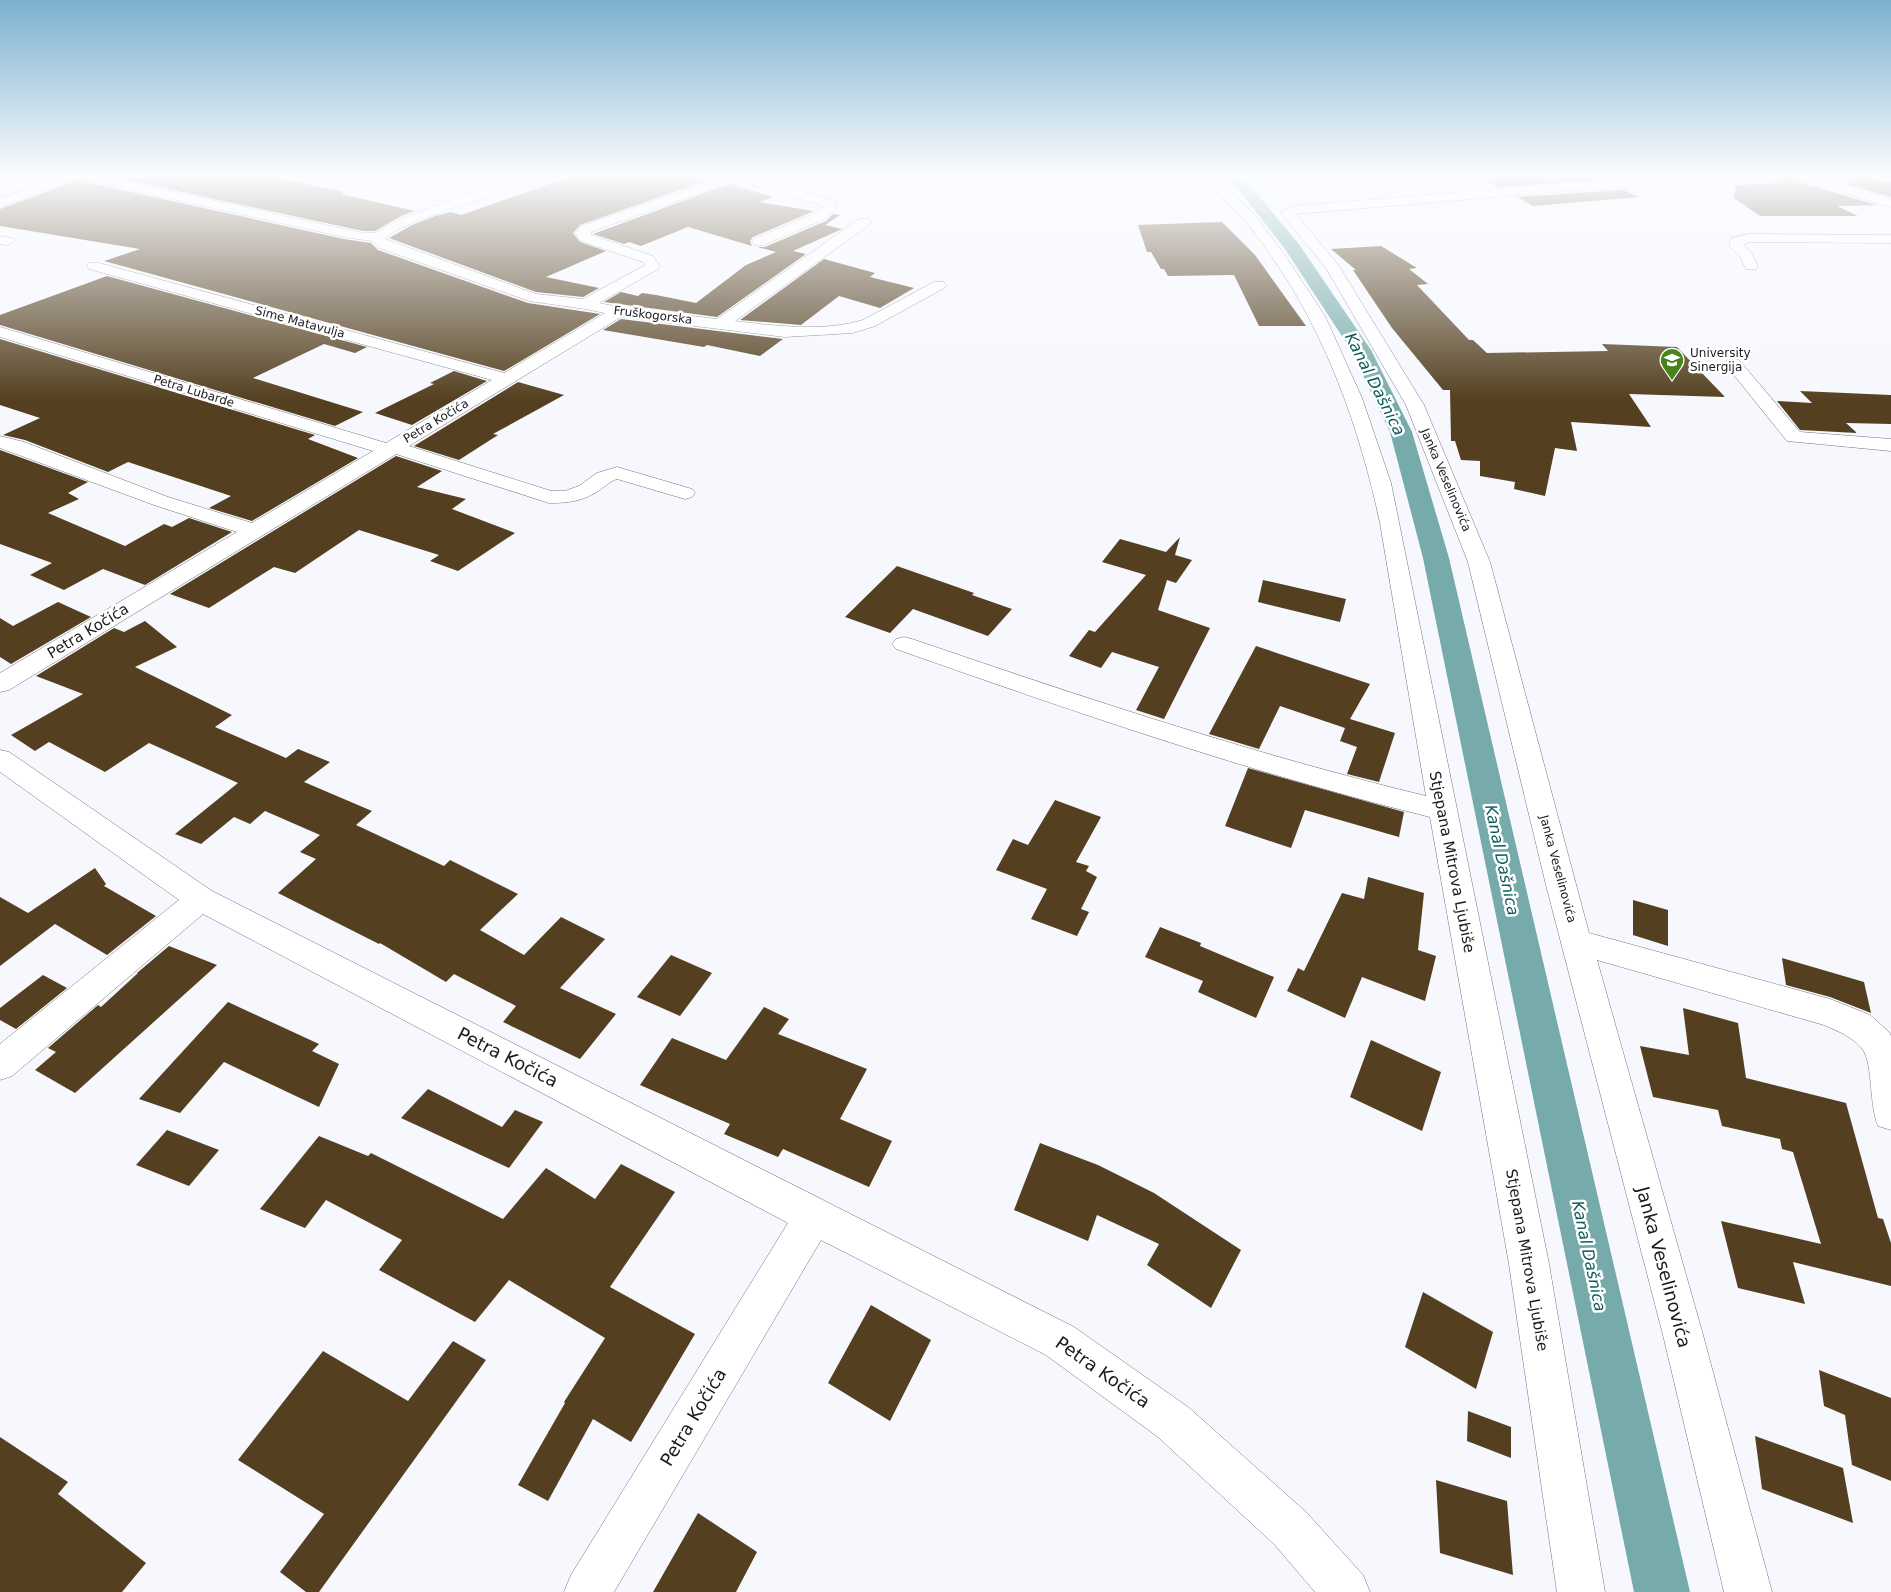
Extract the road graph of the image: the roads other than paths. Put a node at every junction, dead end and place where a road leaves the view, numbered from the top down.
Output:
1 (402, 251) edge
2 (623, 251) edge
3 (823, 251) edge
4 (1275, 251) edge
5 (1320, 251) edge
6 (1742, 251) edge
7 (94, 266) dead end
8 (1752, 266) dead end
9 (939, 285) dead end
10 (585, 304) junction
11 (618, 312) junction
12 (721, 324) junction
13 (0, 332) edge
14 (1733, 364) dead end
15 (507, 378) junction
16 (0, 442) edge
17 (1891, 445) edge
18 (390, 449) junction
19 (685, 493) dead end
20 (254, 531) junction
21 (904, 644) dead end
22 (0, 684) edge
23 (0, 759) edge
24 (1442, 810) junction
25 (201, 899) junction
26 (1577, 942) junction
27 (0, 1065) edge
28 (1891, 1114) edge
29 (814, 1216) junction
30 (588, 1592) edge
31 (1346, 1592) edge
32 (1581, 1592) edge
33 (1748, 1592) edge

1 - 10 street, Fruškogorska
2 - 10 street, Fruškogorska
3 - 12 street
4 - 24 street, Stjepana Mitrova Ljubiše
5 - 26 street, Janka Veselinovića
6 - 8 street
7 - 15 street, Sime Matavulja
9 - 12 street, Fruškogorska
10 - 11 street, Fruškogorska
11 - 12 street, Fruškogorska
11 - 15 street, Petra Kočića
13 - 18 street, Petra Lubarde
14 - 17 street
15 - 18 street, Petra Kočića
16 - 20 street
18 - 19 street, Petra Lubarde
18 - 20 street, Petra Kočića
20 - 22 street, Petra Kočića
21 - 24 street
23 - 25 street, Petra Kočića
24 - 32 street, Stjepana Mitrova Ljubiše
25 - 27 street
25 - 29 street, Petra Kočića
26 - 28 street, Janka Veselinovića
26 - 33 street, Janka Veselinovića
29 - 30 street, Petra Kočića
29 - 31 street, Petra Kočića

